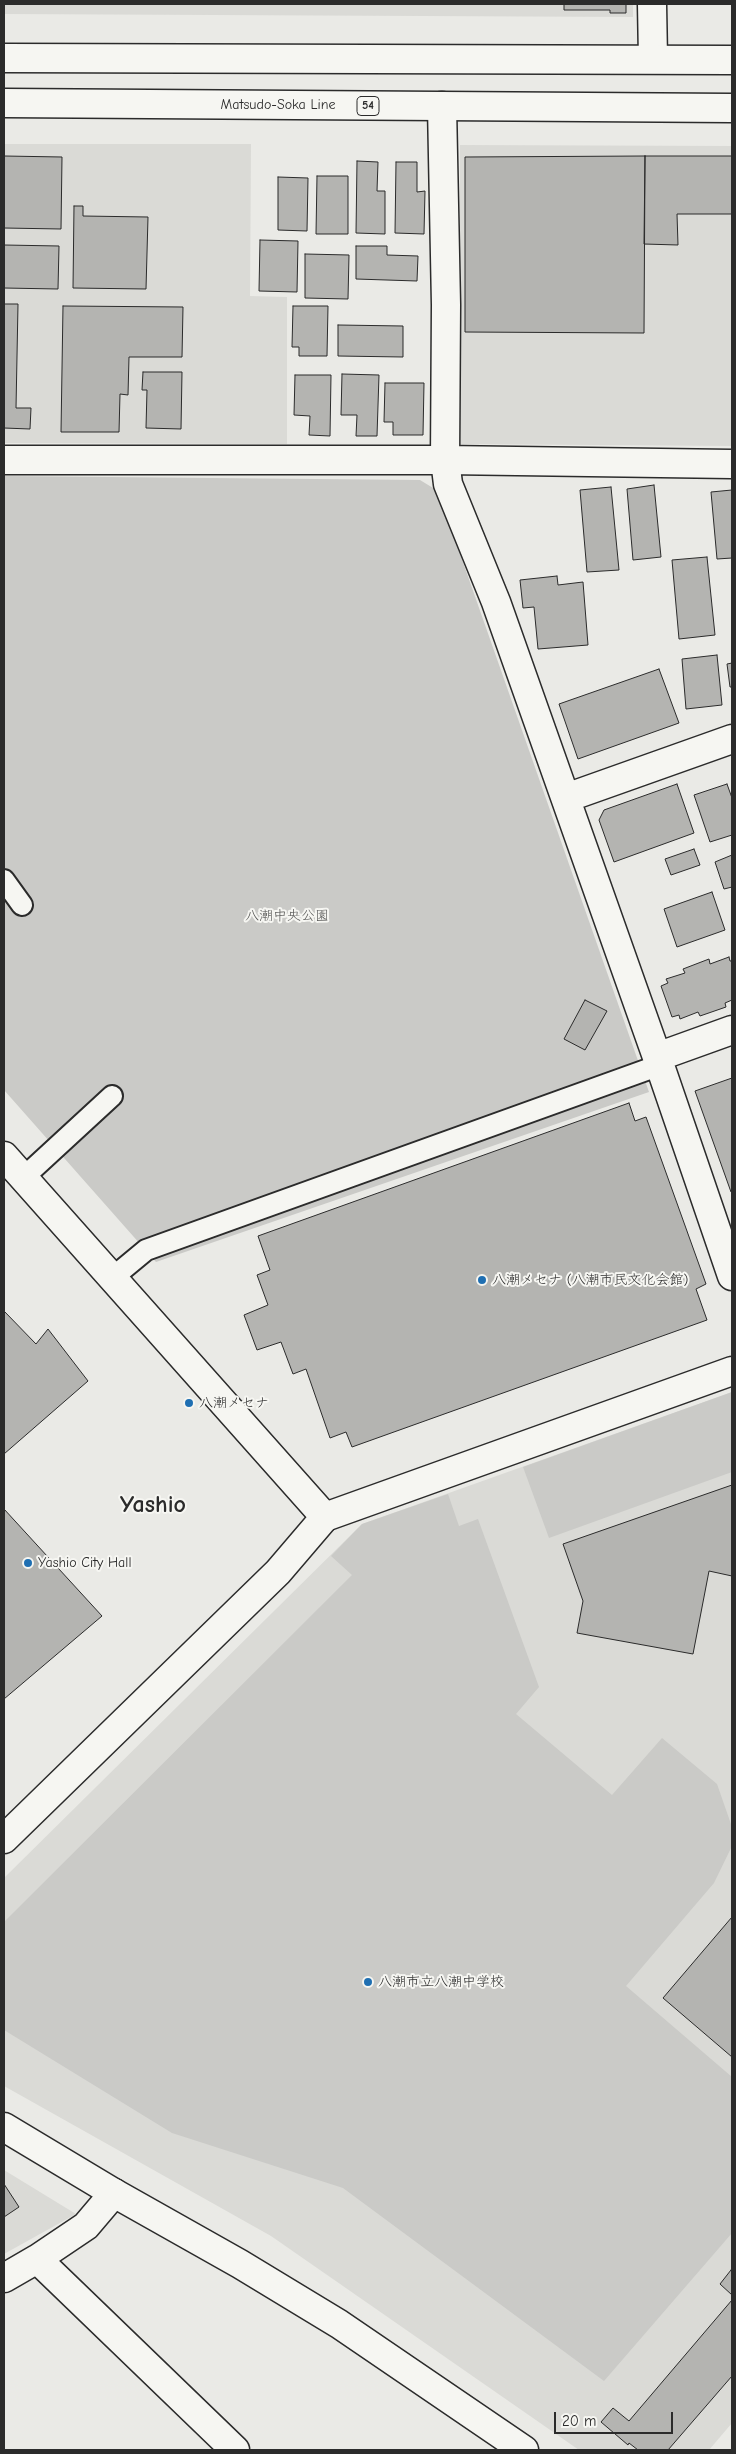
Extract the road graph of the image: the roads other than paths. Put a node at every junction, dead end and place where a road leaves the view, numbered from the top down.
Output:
1 (652, 4) edge
2 (4, 58) edge
3 (653, 59) junction
4 (732, 60) edge
5 (4, 103) edge
6 (442, 106) junction
7 (732, 108) edge
8 (4, 460) edge
9 (445, 460) junction
10 (732, 464) edge
11 (732, 739) edge
12 (566, 798) junction
13 (4, 880) edge
14 (22, 905) dead end
15 (732, 1030) edge
16 (659, 1061) junction
17 (112, 1096) dead end
18 (4, 1156) edge
19 (23, 1178) junction
20 (732, 1276) edge
21 (111, 1279) junction
22 (732, 1371) edge
23 (325, 1518) junction
24 (4, 1839) edge
25 (4, 2127) edge
26 (114, 2193) junction
27 (36, 2259) junction
28 (4, 2278) edge
29 (235, 2450) edge
30 (524, 2450) edge

1 - 3 street
2 - 3 street
3 - 4 street
5 - 6 street, Matsudo-Soka Line / 54
6 - 7 street, Matsudo-Soka Line / 54
6 - 9 street
8 - 9 street
9 - 10 street
9 - 12 street
11 - 12 street
12 - 16 street
13 - 14 lane
15 - 16 street
16 - 20 street
16 - 21 lane
17 - 19 lane
18 - 19 street
19 - 21 street
21 - 23 street
22 - 23 street
23 - 24 street
25 - 26 street
26 - 27 street
26 - 30 street
27 - 28 street
27 - 29 street

